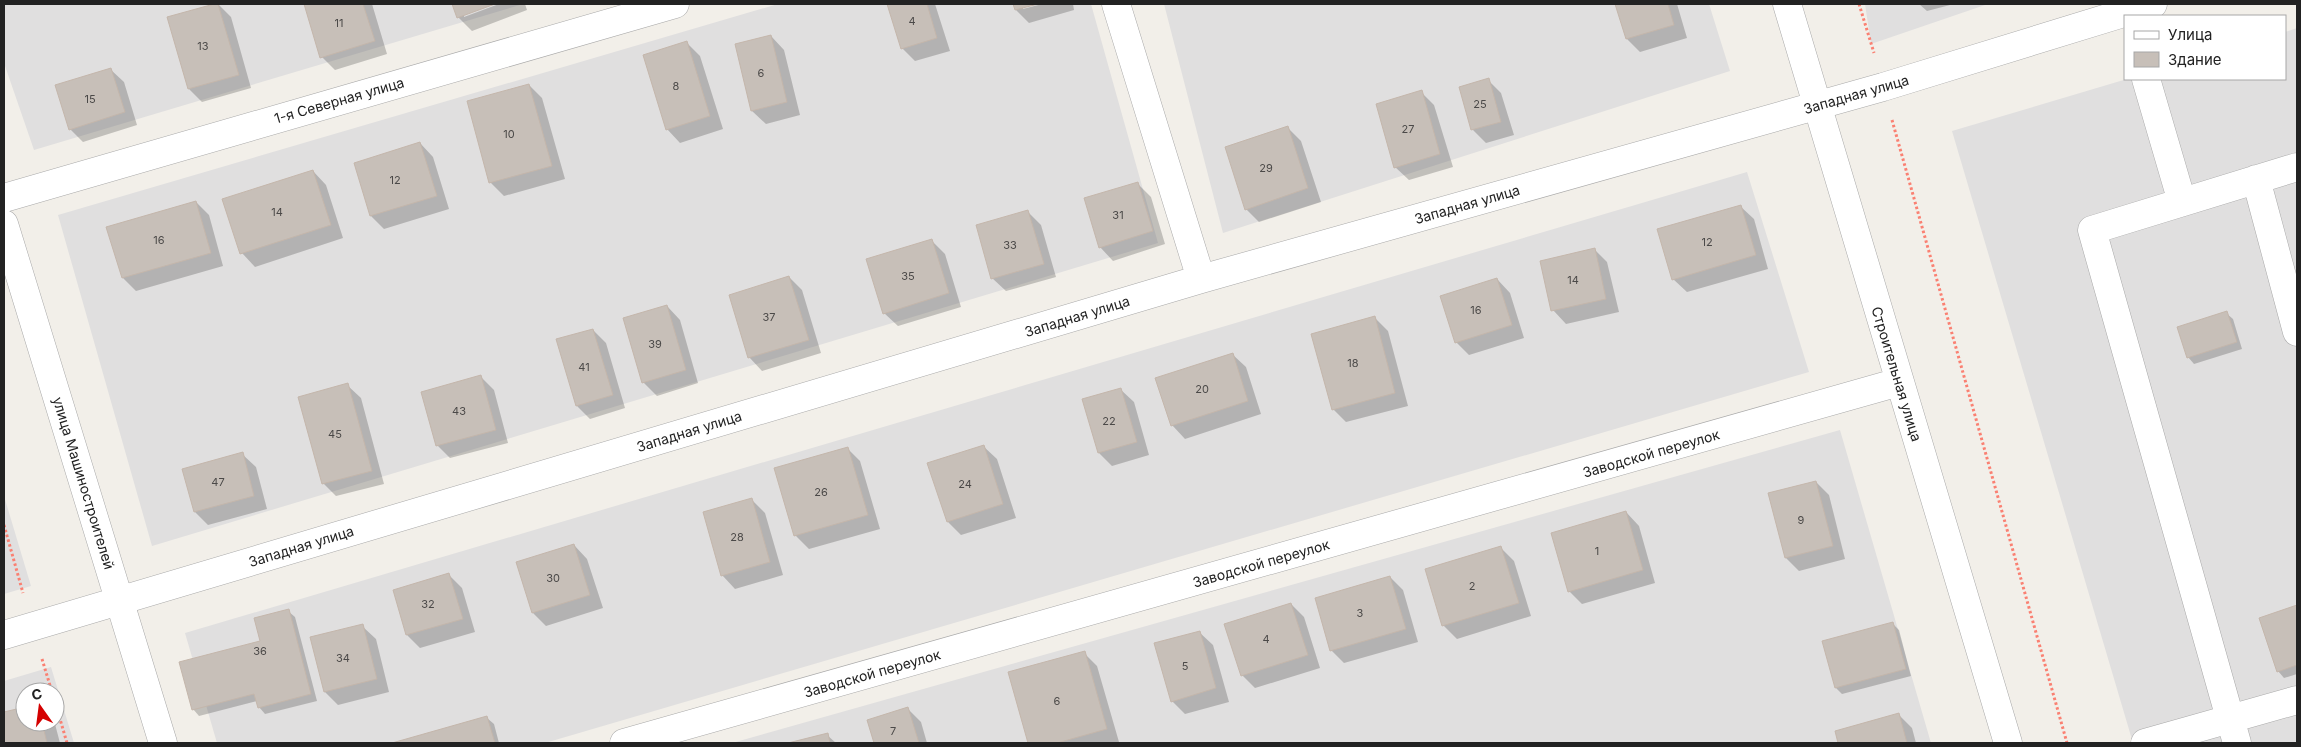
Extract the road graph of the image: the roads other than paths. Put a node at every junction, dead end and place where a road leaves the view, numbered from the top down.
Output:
1 (675, 4) edge
2 (1116, 4) edge
3 (1787, 4) edge
4 (2153, 4) edge
5 (2127, 13) edge
6 (2146, 80) edge
7 (1818, 106) junction
8 (2297, 166) edge
9 (2256, 180) junction
10 (4, 198) edge
11 (2182, 202) junction
12 (4, 224) edge
13 (1201, 279) junction
14 (2297, 332) edge
15 (1899, 382) junction
16 (120, 599) junction
17 (4, 636) edge
18 (2297, 700) edge
19 (2234, 732) edge
20 (163, 743) edge
21 (624, 743) edge
22 (2008, 743) edge
23 (2145, 743) edge

1 - 10 street, 1-я Северная улица
2 - 13 street
3 - 7 street, Строительная улица
4 - 5 street, Западная улица
5 - 7 street, Западная улица
6 - 11 street
7 - 13 street, Западная улица
7 - 15 street, Строительная улица
8 - 9 street
9 - 11 street
9 - 14 street
11 - 19 street
12 - 16 street, улица Машиностроителей
13 - 16 street, Западная улица
15 - 21 street, Заводской переулок
15 - 22 street, Строительная улица
16 - 17 street, Западная улица
16 - 20 street, улица Машиностроителей
18 - 19 street
19 - 23 street

